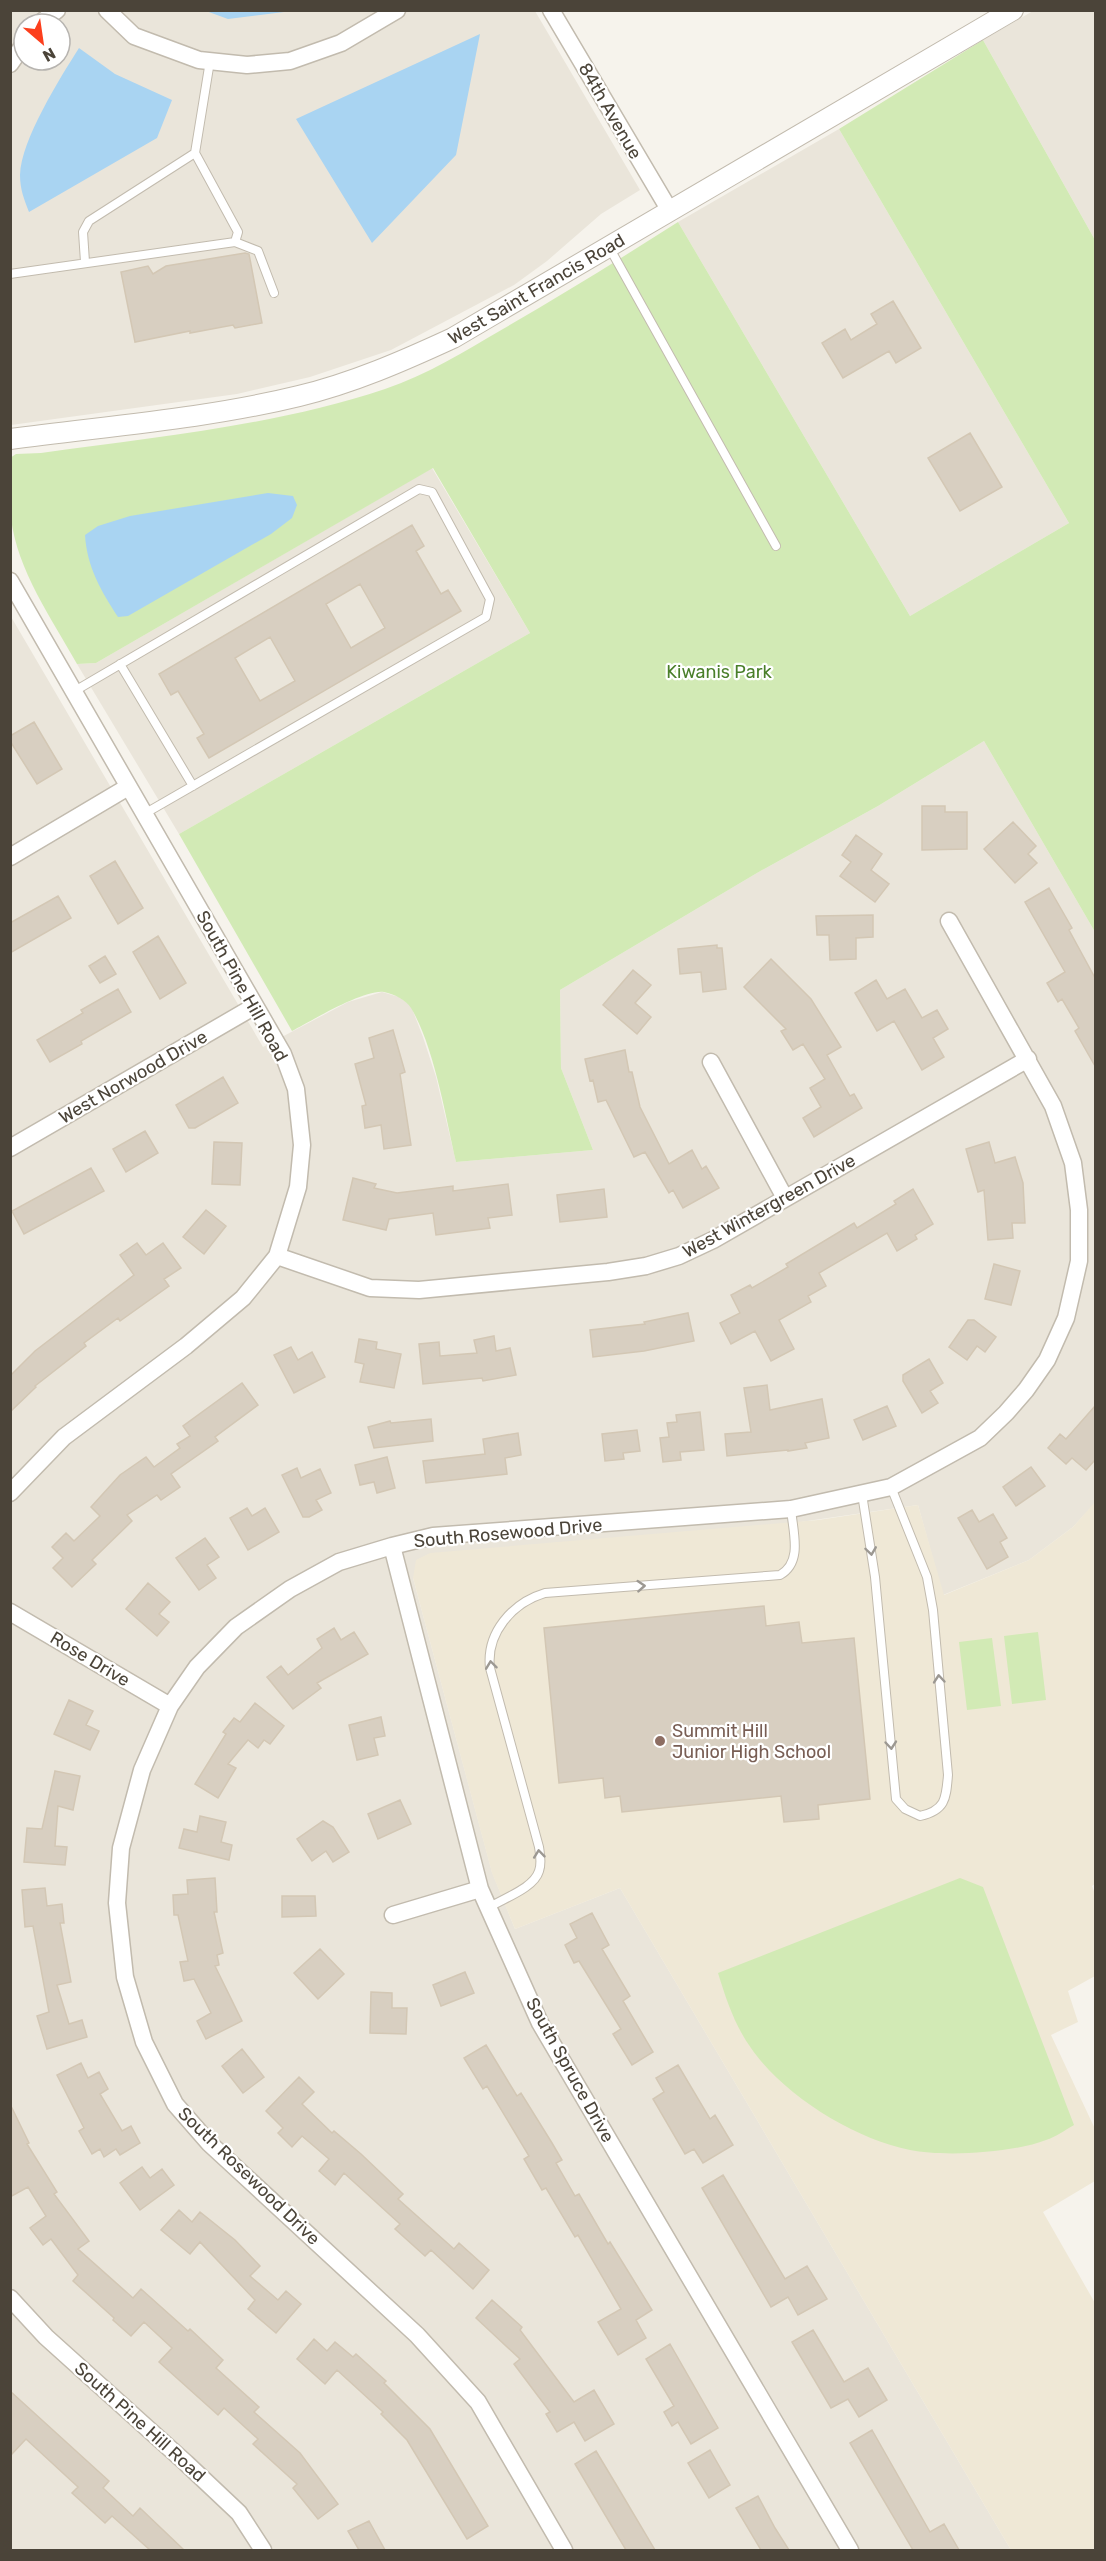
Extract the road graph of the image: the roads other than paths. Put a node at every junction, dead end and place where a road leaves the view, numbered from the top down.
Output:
1 (107, 10) edge
2 (397, 10) edge
3 (551, 10) edge
4 (1013, 10) edge
5 (210, 61) junction
6 (195, 153) junction
7 (669, 211) junction
8 (235, 242) junction
9 (609, 247) junction
10 (86, 262) junction
11 (10, 274) edge
12 (274, 293) dead end
13 (10, 439) edge
14 (776, 546) dead end
15 (10, 581) edge
16 (120, 664) junction
17 (73, 692) junction
18 (193, 786) junction
19 (128, 787) junction
20 (144, 814) junction
21 (10, 857) edge
22 (949, 921) dead end
23 (255, 1006) junction
24 (1028, 1059) junction
25 (711, 1062) dead end
26 (10, 1148) edge
27 (785, 1198) junction
28 (277, 1256) junction
29 (891, 1487) junction
30 (10, 1493) edge
31 (862, 1494) junction
32 (791, 1509) junction
33 (392, 1546) junction
34 (10, 1612) edge
35 (170, 1706) junction
36 (480, 1889) junction
37 (490, 1907) junction
38 (393, 1915) dead end
39 (10, 2298) edge
40 (263, 2550) edge
41 (564, 2550) edge
42 (850, 2550) edge

1 - 5 street
2 - 5 street
3 - 7 street, 84th Avenue
4 - 7 street, West Saint Francis Road
5 - 6 lane
6 - 8 lane
6 - 10 lane
7 - 9 street, West Saint Francis Road
8 - 10 lane
8 - 12 lane
9 - 13 street, West Saint Francis Road
9 - 14 lane
10 - 11 lane
15 - 17 street, South Pine Hill Road
16 - 17 lane
16 - 18 lane
16 - 18 lane
17 - 19 street, South Pine Hill Road
18 - 20 lane
19 - 20 street, South Pine Hill Road
19 - 21 street
20 - 23 street, South Pine Hill Road
22 - 24 street, South Rosewood Drive
23 - 26 street, West Norwood Drive
23 - 28 street, South Pine Hill Road
24 - 27 street, West Wintergreen Drive
24 - 29 street, South Rosewood Drive
25 - 27 street
27 - 28 street, West Wintergreen Drive
28 - 30 street, South Pine Hill Road
29 - 31 street, South Rosewood Drive
31 -> 29 lane
31 - 32 street, South Rosewood Drive
32 - 33 street, South Rosewood Drive
37 -> 32 lane
33 - 35 street, South Rosewood Drive
33 - 36 street, South Spruce Drive
34 - 35 street, Rose Drive
35 - 41 street, South Rosewood Drive
36 - 37 street, South Spruce Drive
36 - 38 street
37 - 42 street, South Spruce Drive
39 - 40 street, South Pine Hill Road

